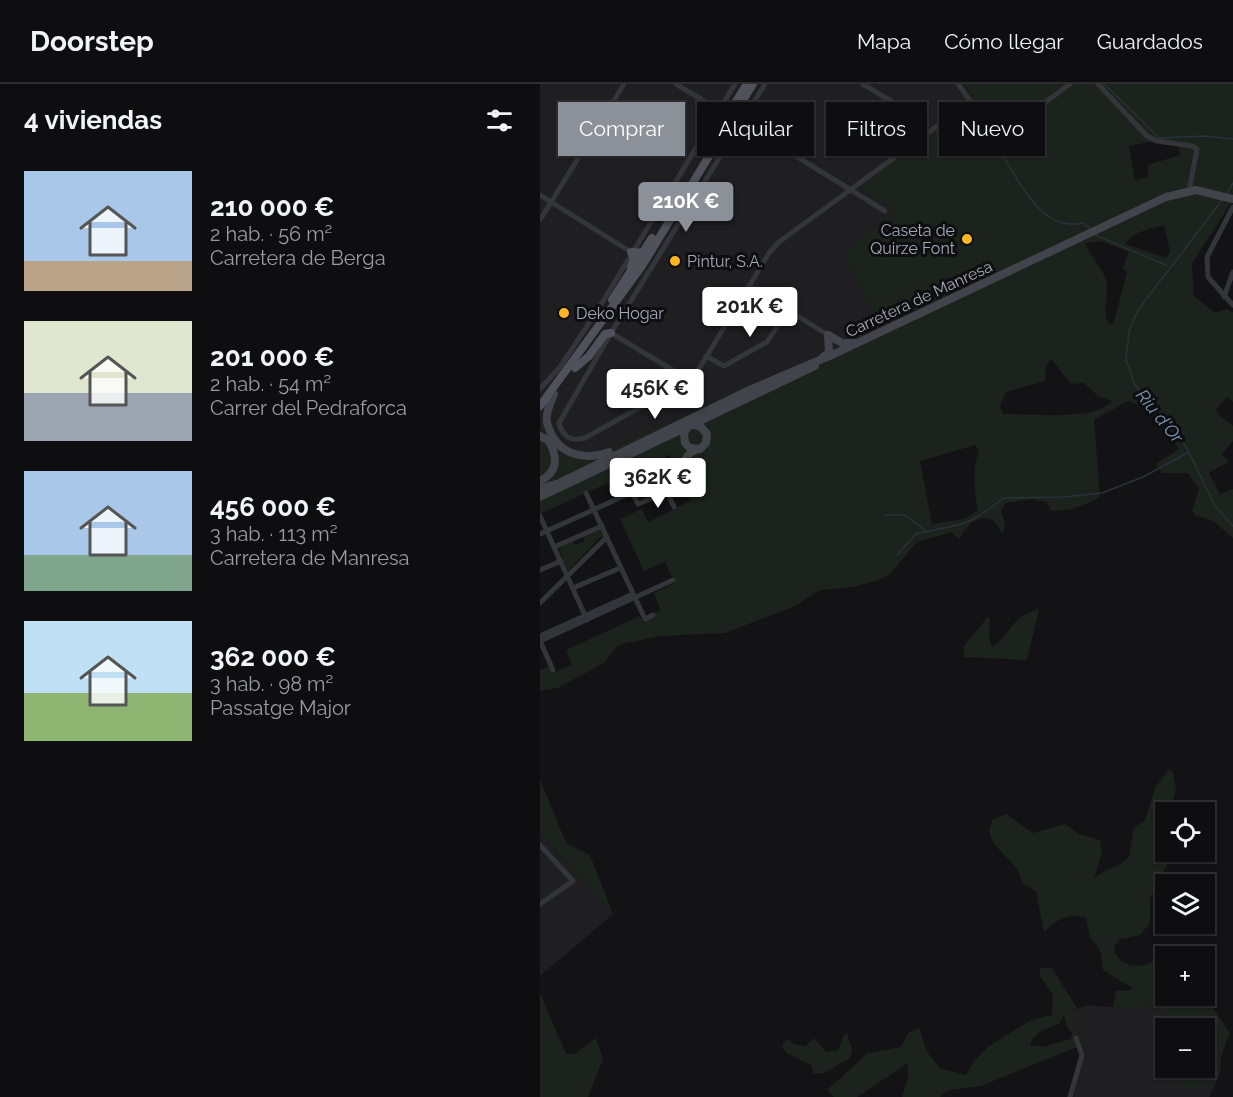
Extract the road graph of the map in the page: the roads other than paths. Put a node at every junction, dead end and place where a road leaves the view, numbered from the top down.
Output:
1 (624, 84) edge
2 (676, 84) edge
3 (735, 84) edge
4 (750, 84) edge
5 (765, 84) edge
6 (863, 84) edge
7 (958, 84) edge
8 (1070, 84) edge
9 (1100, 85) edge
10 (706, 102) edge
11 (724, 102) edge
12 (738, 102) edge
13 (739, 102) edge
14 (742, 102) edge
15 (752, 102) edge
16 (892, 102) edge
17 (970, 102) edge
18 (1045, 102) edge
19 (697, 146) edge
20 (703, 156) edge
21 (709, 156) edge
22 (717, 156) edge
23 (798, 156) edge
24 (894, 156) edge
25 (849, 188) junction
26 (1189, 191) junction
27 (540, 195) edge
28 (1233, 199) edge
29 (551, 202) junction
30 (1233, 207) edge
31 (885, 211) dead end
32 (540, 220) edge
33 (668, 221) junction
34 (631, 252) junction
35 (642, 254) junction
36 (1233, 272) edge
37 (626, 278) junction
38 (749, 286) junction
39 (1224, 297) junction
40 (1233, 304) edge
41 (788, 310) junction
42 (609, 313) junction
43 (611, 333) junction
44 (828, 335) junction
45 (856, 343) junction
46 (834, 354) junction
47 (706, 356) junction
48 (821, 358) junction
49 (574, 368) junction
50 (689, 380) junction
51 (540, 389) edge
52 (554, 394) junction
53 (733, 397) junction
54 (540, 399) edge
55 (540, 406) edge
56 (725, 409) junction
57 (540, 411) edge
58 (689, 426) junction
59 (707, 435) junction
60 (540, 436) edge
61 (638, 442) junction
62 (685, 442) junction
63 (651, 445) junction
64 (700, 449) junction
65 (680, 466) junction
66 (661, 479) junction
67 (540, 482) edge
68 (586, 492) dead end
69 (632, 492) junction
70 (667, 492) junction
71 (540, 493) edge
72 (674, 507) dead end
73 (594, 510) junction
74 (540, 516) edge
75 (602, 526) junction
76 (547, 531) junction
77 (540, 534) edge
78 (607, 537) junction
79 (554, 547) junction
80 (561, 561) junction
81 (620, 568) junction
82 (540, 570) edge
83 (567, 576) junction
84 (673, 580) dead end
85 (573, 588) junction
86 (634, 596) junction
87 (540, 603) edge
88 (653, 615) dead end
89 (586, 618) junction
90 (540, 636) edge
91 (540, 641) edge
92 (542, 650) edge
93 (553, 670) dead end
94 (540, 845) edge
95 (540, 904) edge
96 (1076, 1038) dead end
97 (1070, 1097) edge

1 - 29 street
2 - 10 street
3 - 11 street
4 - 12 main road
4 - 13 main road
4 - 14 main road
5 - 15 street
6 - 16 street
7 - 17 street
8 - 18 street
9 - 26 street
19 - 34 street
20 - 35 main road
21 - 33 main road
22 - 43 street
23 - 25 street
24 - 25 street
25 - 31 street
25 - 38 street
26 - 28 main road, Carretera de Manresa
26 - 45 main road, Carretera de Manresa
27 - 29 street
29 - 32 street
29 - 34 street
30 - 39 street
33 - 35 main road
33 - 42 main road
34 - 35 main road
34 - 37 main road
34 - 51 street
35 - 37 main road
36 - 39 street
37 - 54 main road
38 - 41 street
38 - 47 street
39 - 40 street
41 - 44 street
41 - 47 street
42 - 49 main road
42 - 55 main road
43 - 49 main road
43 - 50 street
43 - 50 street
44 - 45 main road
44 - 48 main road
45 - 46 main road, Carretera de Manresa
46 - 48 main road, Carretera de Manresa
46 - 56 main road
47 - 50 street
48 - 53 main road, Carretera de Manresa
49 - 52 main road
52 - 57 main road
52 - 61 main road
53 - 58 main road
53 - 61 main road, Carretera de Manresa
56 - 58 main road
56 - 59 main road
58 - 59 main road
58 - 61 main road
58 - 62 main road
58 - 63 main road
59 - 64 main road
60 - 67 main road
61 - 71 main road
62 - 63 main road
62 - 64 main road
62 - 65 main road
63 - 71 main road
64 - 65 main road
65 - 66 street
66 - 69 street
66 - 70 street
68 - 73 street
69 - 70 street
69 - 73 street
70 - 72 street
73 - 75 street
73 - 76 street
74 - 76 street
75 - 78 street
75 - 79 street
76 - 77 street
76 - 79 street
78 - 81 street
78 - 83 street
79 - 80 street
80 - 82 street
80 - 83 street
81 - 85 street
81 - 86 street
83 - 85 street
83 - 87 street
84 - 86 street
85 - 89 street
86 - 88 street
86 - 89 street
89 - 90 street
89 - 91 street
91 - 92 street
92 - 93 street
94 - 95 street
96 - 97 street

